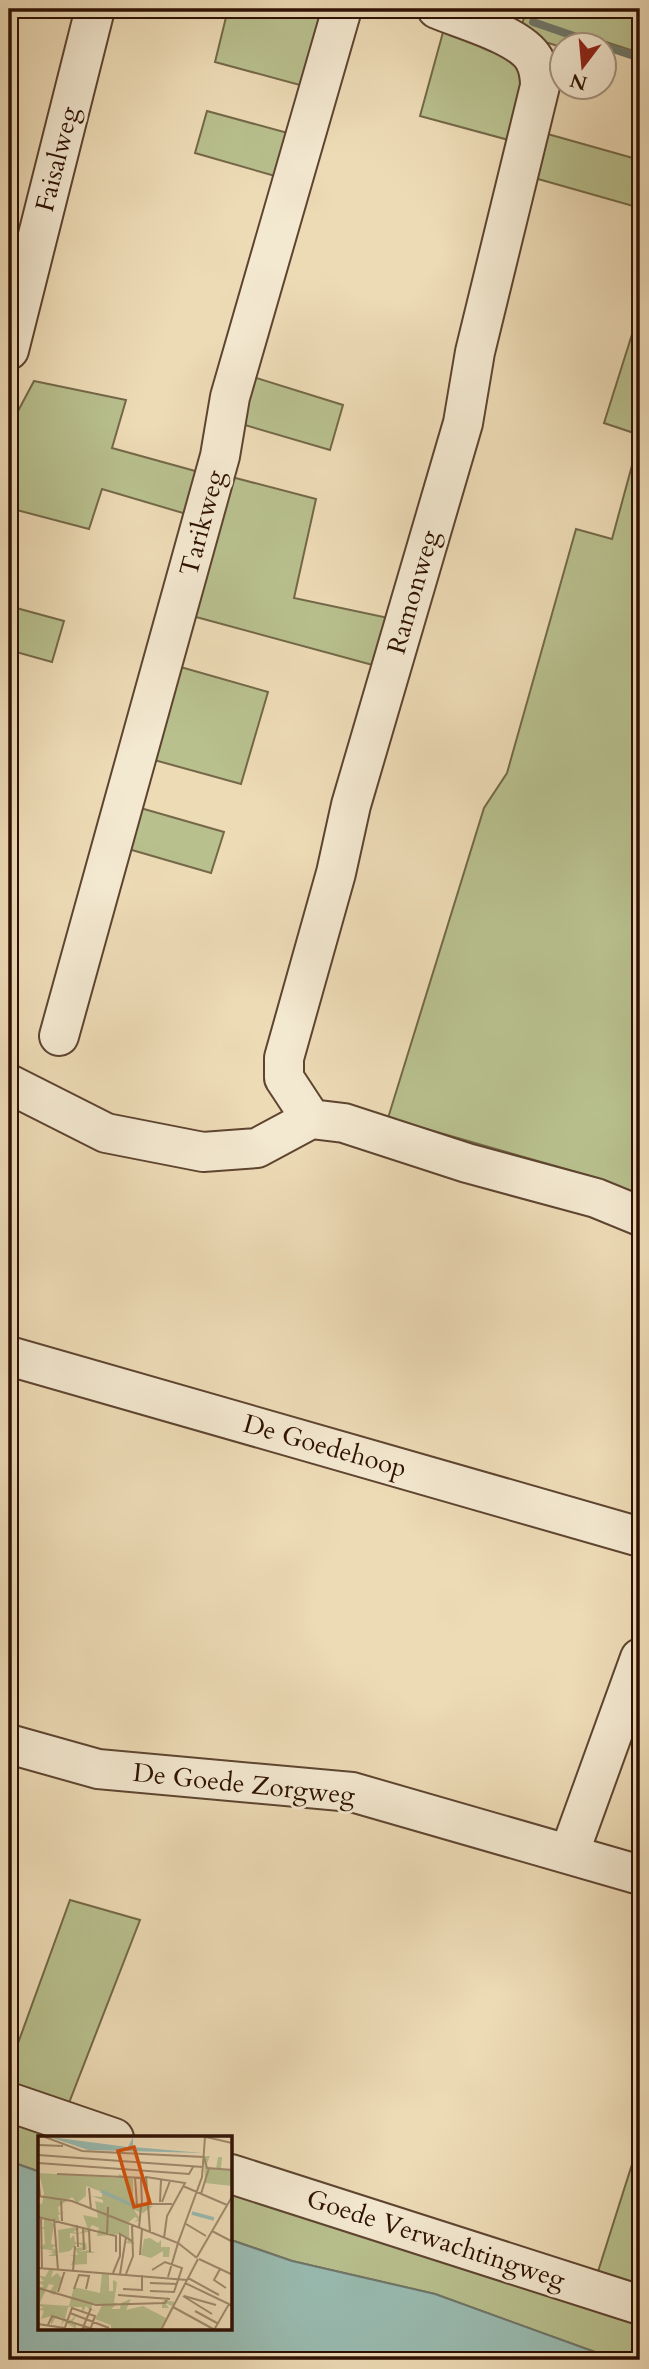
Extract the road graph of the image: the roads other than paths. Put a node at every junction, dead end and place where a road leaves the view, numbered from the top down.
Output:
1 (94, 9) edge
2 (342, 9) edge
3 (437, 9) edge
4 (9, 350) edge
5 (59, 1036) dead end
6 (9, 1084) edge
7 (328, 1121) junction
8 (640, 1216) edge
9 (9, 1356) edge
10 (640, 1537) edge
11 (640, 1658) edge
12 (9, 1744) edge
13 (569, 1854) junction
14 (640, 1875) edge
15 (9, 2102) edge
16 (108, 2136) edge
17 (233, 2175) edge
18 (640, 2305) edge

1 - 4 street, Faisalweg
2 - 5 street, Tarikweg
3 - 7 street, Ramonweg
6 - 7 street
7 - 8 street
9 - 10 street, De Goedehoop
11 - 13 street
12 - 13 street, De Goede Zorgweg
13 - 14 street, De Goede Zorgweg
15 - 16 street
17 - 18 street, Goede Verwachtingweg

